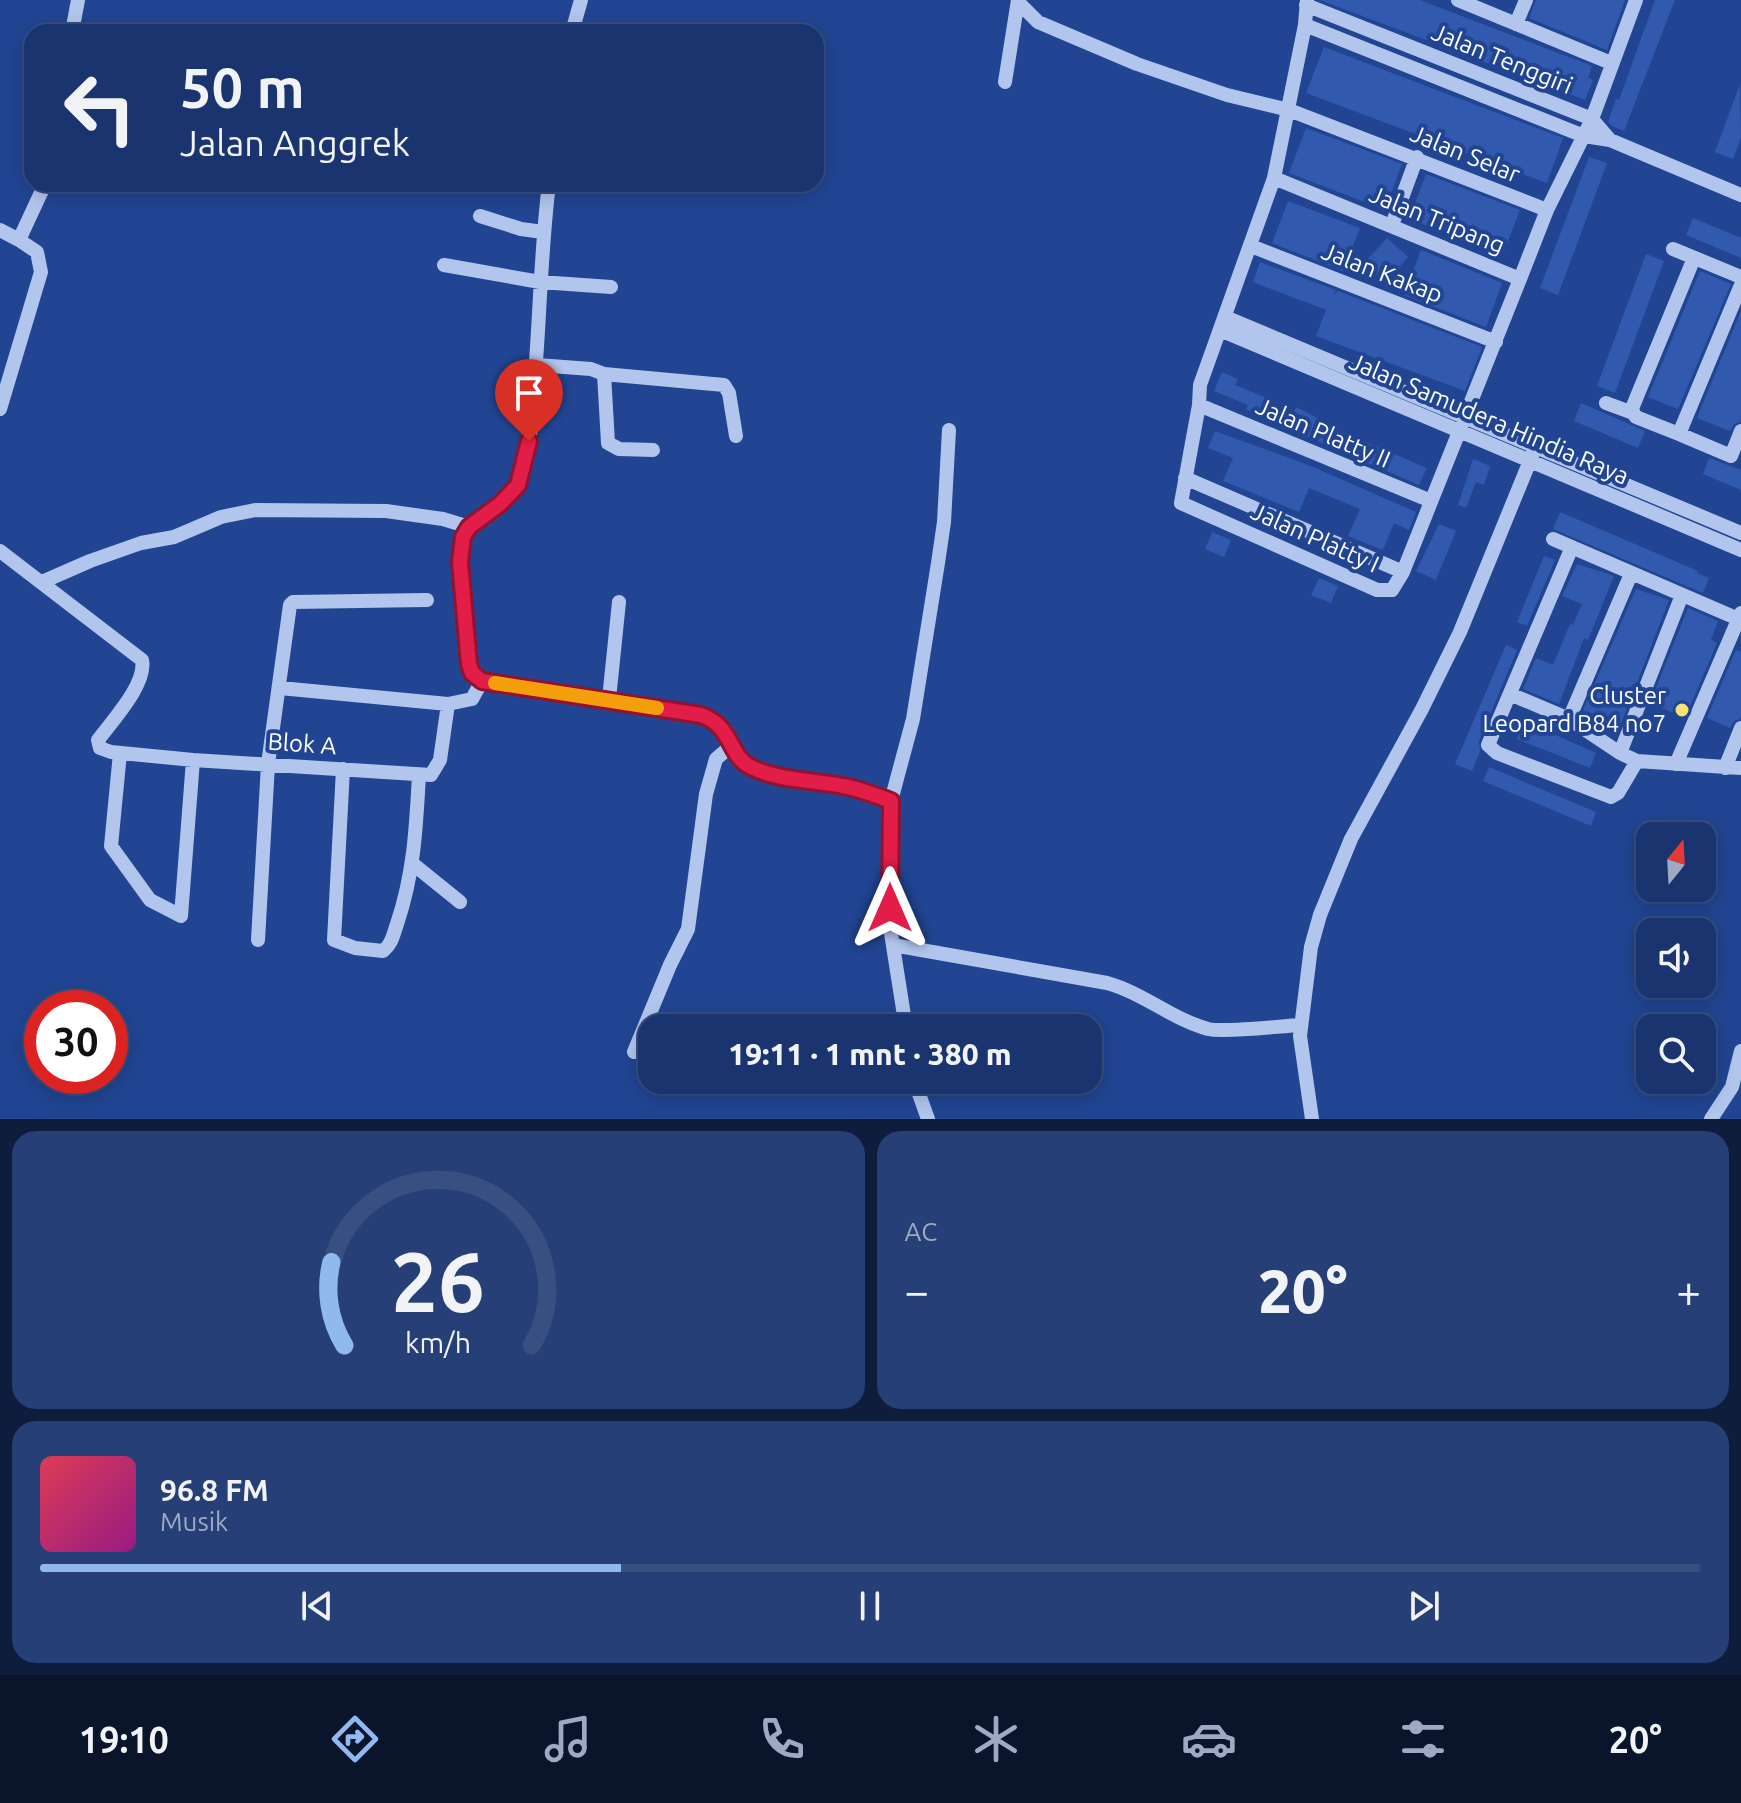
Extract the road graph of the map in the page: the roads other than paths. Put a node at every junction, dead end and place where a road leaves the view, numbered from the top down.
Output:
1 (78, 0) edge
2 (581, 0) edge
3 (1458, 0) edge
4 (1526, 0) edge
5 (1636, 0) edge
6 (1018, 1) edge
7 (1306, 2) edge
8 (74, 24) edge
9 (574, 24) edge
10 (1516, 24) junction
11 (1305, 25) junction
12 (1611, 63) junction
13 (1005, 82) dead end
14 (1289, 110) junction
15 (1592, 119) junction
16 (1584, 136) junction
17 (1610, 140) junction
18 (1417, 157) junction
19 (1741, 177) edge
20 (1274, 178) junction
21 (41, 192) edge
22 (548, 192) edge
23 (1738, 194) edge
24 (1547, 210) junction
25 (480, 216) dead end
26 (1392, 225) junction
27 (0, 230) edge
28 (543, 232) junction
29 (19, 240) junction
30 (1251, 246) junction
31 (1673, 249) dead end
32 (1694, 258) junction
33 (444, 265) dead end
34 (1741, 277) edge
35 (1520, 279) junction
36 (540, 282) junction
37 (1741, 285) edge
38 (611, 287) dead end
39 (1222, 323) junction
40 (1496, 342) junction
41 (537, 365) junction
42 (604, 374) junction
43 (1606, 403) dead end
44 (1199, 405) junction
45 (0, 409) edge
46 (1633, 413) junction
47 (1461, 423) junction
48 (949, 430) dead end
49 (1741, 431) edge
50 (1679, 434) junction
51 (736, 436) dead end
52 (653, 450) dead end
53 (1534, 454) junction
54 (1736, 458) edge
55 (1558, 464) junction
56 (1185, 478) junction
57 (1431, 501) junction
58 (469, 527) junction
59 (1741, 533) edge
60 (1553, 539) dead end
61 (1572, 547) junction
62 (1741, 550) edge
63 (0, 551) edge
64 (1403, 572) junction
65 (1631, 574) junction
66 (42, 582) junction
67 (1682, 595) junction
68 (427, 600) dead end
69 (619, 602) dead end
70 (1740, 617) edge
71 (482, 681) junction
72 (280, 688) junction
73 (1510, 694) junction
74 (609, 699) junction
75 (448, 704) junction
76 (1569, 719) junction
77 (1741, 728) edge
78 (732, 745) junction
79 (120, 753) junction
80 (1620, 753) junction
81 (193, 760) junction
82 (1637, 761) junction
83 (268, 764) junction
84 (1676, 764) junction
85 (1725, 768) junction
86 (1741, 768) edge
87 (343, 769) junction
88 (419, 775) junction
89 (891, 801) junction
90 (413, 864) junction
91 (460, 902) dead end
92 (258, 940) dead end
93 (893, 945) junction
94 (904, 1014) edge
95 (1301, 1025) junction
96 (1741, 1051) edge
97 (634, 1052) dead end
98 (919, 1094) edge
99 (928, 1119) edge
100 (1312, 1119) edge
101 (1711, 1119) edge

1 - 8 street
2 - 9 street
3 - 10 street
4 - 10 street
5 - 12 street
6 - 13 street
6 - 14 street, Jalan Selar
7 - 11 street, Jalan Platty I
7 - 15 street, Jalan Tenggiri
10 - 12 street
11 - 14 street, Jalan Platty I
11 - 16 street, Jalan Tenggiri
12 - 15 street
14 - 18 street, Jalan Selar
14 - 20 street, Jalan Platty I
15 - 16 street
15 - 17 street
16 - 17 street, Jalan Tenggiri
16 - 24 street
17 - 23 street
18 - 24 street, Jalan Selar
18 - 26 street
19 - 23 street
20 - 26 street, Jalan Tripang
20 - 30 street, Jalan Platty I
21 - 29 street
22 - 28 street
24 - 35 street
25 - 28 street
26 - 35 street, Jalan Tripang
27 - 29 street
28 - 36 street
29 - 45 street
30 - 39 street, Jalan Platty I
30 - 40 street, Jalan Kakap
31 - 32 street
32 - 34 street
32 - 46 street
33 - 36 street
35 - 40 street, Jalan Tripang
36 - 38 street
36 - 41 street
37 - 50 street
39 - 44 street, Jalan Platty I
39 - 47 street, Jalan Samudera Hindia Raya
40 - 47 street, Jalan Platty I
41 - 42 street
41 - 58 street
42 - 51 street
42 - 52 street
43 - 46 street
44 - 56 street, Jalan Platty I
44 - 57 street, Jalan Platty II
46 - 50 street
47 - 53 street, Jalan Samudera Hindia Raya
47 - 57 street, Jalan Platty I
48 - 89 street
49 - 54 street
50 - 54 street
53 - 55 street, Jalan Samudera Hindia Raya
53 - 95 street
55 - 59 street, Jalan Samudera Hindia Raya
55 - 62 street, Jalan Samudera Hindia Raya
56 - 64 street
56 - 64 street, Jalan Platty I
57 - 64 street, Jalan Platty I
58 - 66 street
58 - 71 street
60 - 61 street
61 - 65 street
61 - 73 street
63 - 66 street
65 - 67 street
65 - 76 street
66 - 79 street, Blok A
67 - 70 street
67 - 80 street
68 - 72 street
69 - 74 street
70 - 84 street
71 - 74 street
71 - 75 street
72 - 75 street
72 - 83 street
73 - 76 street
73 - 82 street
74 - 78 street
75 - 88 street
76 - 80 street
77 - 85 street
78 - 89 street
78 - 97 street
79 - 81 street, Blok A
79 - 81 street
80 - 82 street
81 - 83 street, Blok A
82 - 84 street
83 - 87 street, Blok A
83 - 92 street
84 - 85 street
85 - 86 street
87 - 88 street, Blok A
87 - 90 street
88 - 90 street
89 - 93 street
90 - 91 street
93 - 94 street
93 - 95 street
95 - 100 street
96 - 101 street
98 - 99 street

